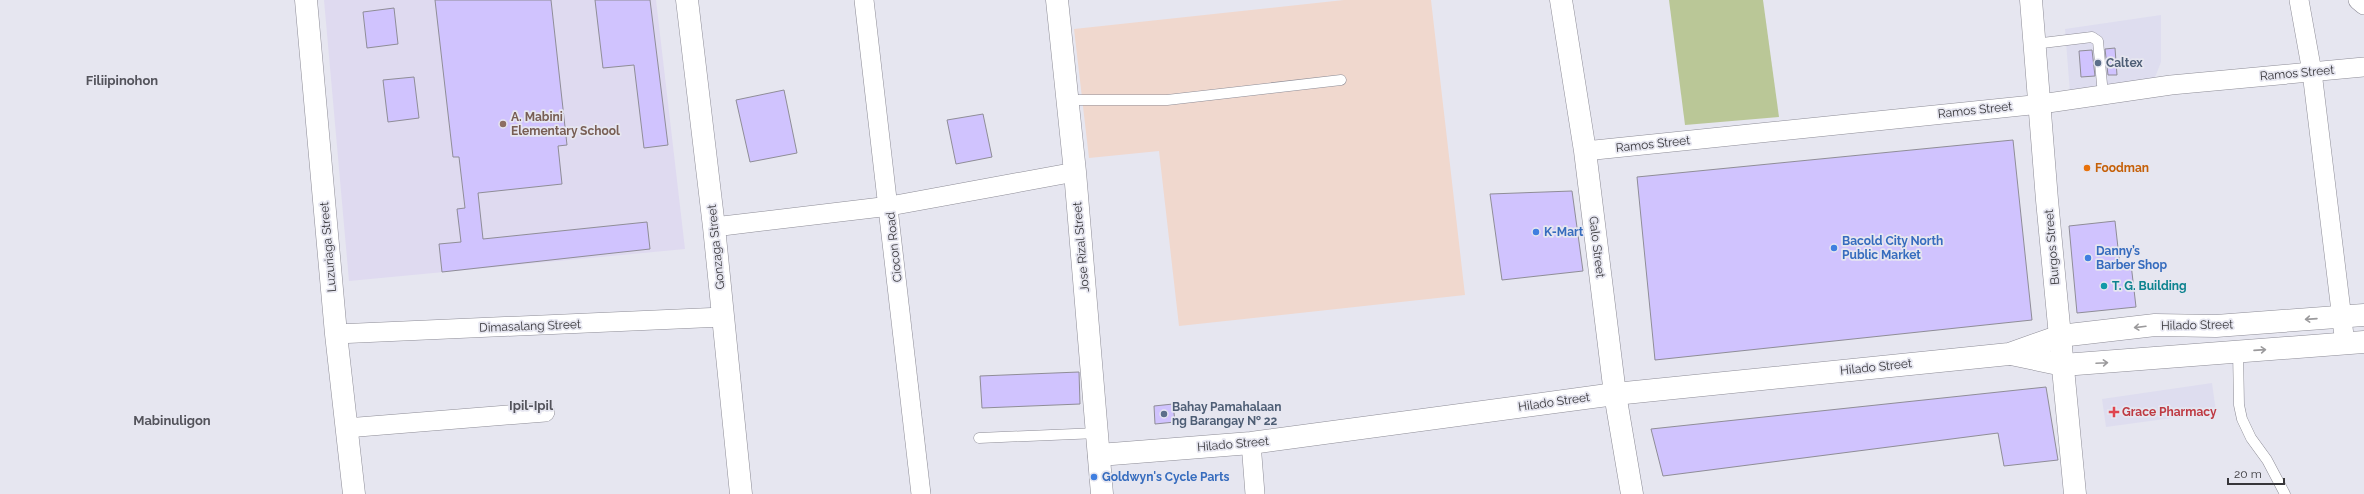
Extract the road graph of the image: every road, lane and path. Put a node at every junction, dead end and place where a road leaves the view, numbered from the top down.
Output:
1 (306, 0) edge
2 (686, 0) edge
3 (864, 0) edge
4 (1058, 0) edge
5 (1561, 0) edge
6 (2031, 0) edge
7 (2299, 0) edge
8 (2358, 0) edge
9 (2364, 5) edge
10 (2034, 44) junction
11 (2364, 67) edge
12 (2312, 72) junction
13 (1341, 80) dead end
14 (2103, 95) junction
15 (1068, 100) junction
16 (2041, 104) junction
17 (1585, 151) junction
18 (1075, 172) junction
19 (890, 206) junction
20 (714, 227) junction
21 (2353, 316) edge
22 (723, 318) junction
23 (2216, 326) junction
24 (336, 334) junction
25 (2060, 336) junction
26 (2355, 343) edge
27 (2227, 352) junction
28 (2009, 354) junction
29 (2063, 365) junction
30 (1615, 394) junction
31 (545, 412) dead end
32 (346, 428) junction
33 (1098, 432) junction
34 (979, 438) dead end
35 (1251, 443) junction
36 (1100, 455) junction
37 (354, 494) edge
38 (740, 494) edge
39 (921, 494) edge
40 (1102, 494) edge
41 (1255, 494) edge
42 (1632, 494) edge
43 (2075, 494) edge
44 (2285, 494) edge

1 - 24 street, Luzuriaga Street
2 - 20 street, Gonzaga Street
3 - 19 street, Ciocon Road
4 - 15 street, Jose Rizal Street
5 - 17 street, Galo Street
6 - 10 street, Burgos Street
7 - 12 street
8 - 9 street
10 - 14 lane
10 - 16 street, Burgos Street
11 - 12 street, Ramos Street
12 - 14 street, Ramos Street
12 - 21 street
13 - 15 lane
14 - 16 street, Ramos Street
15 - 18 street, Jose Rizal Street
16 - 17 street, Ramos Street
16 - 25 street, Burgos Street
17 - 30 street, Galo Street
18 - 19 street
18 - 33 street, Jose Rizal Street
19 - 20 street
19 - 39 street, Ciocon Road
20 - 22 street, Gonzaga Street
21 -> 23 street, Hilado Street
21 - 26 street
22 - 24 street, Dimasalang Street
22 - 38 street, Gonzaga Street
23 -> 25 street, Hilado Street
23 - 27 street
24 - 32 street, Luzuriaga Street
25 - 28 street, Hilado Street
25 - 29 street, Burgos Street
27 -> 26 street, Hilado Street
29 -> 27 street, Hilado Street
27 - 44 lane
28 - 29 street, Hilado Street
28 - 30 street, Hilado Street
29 - 43 street, Burgos Street
30 - 35 street, Hilado Street
30 - 42 street, Galo Street
31 - 32 street
32 - 37 street, Luzuriaga Street
33 - 34 lane
33 - 36 street, Jose Rizal Street
35 - 36 street, Hilado Street
35 - 41 street
36 - 40 street, Jose Rizal Street

